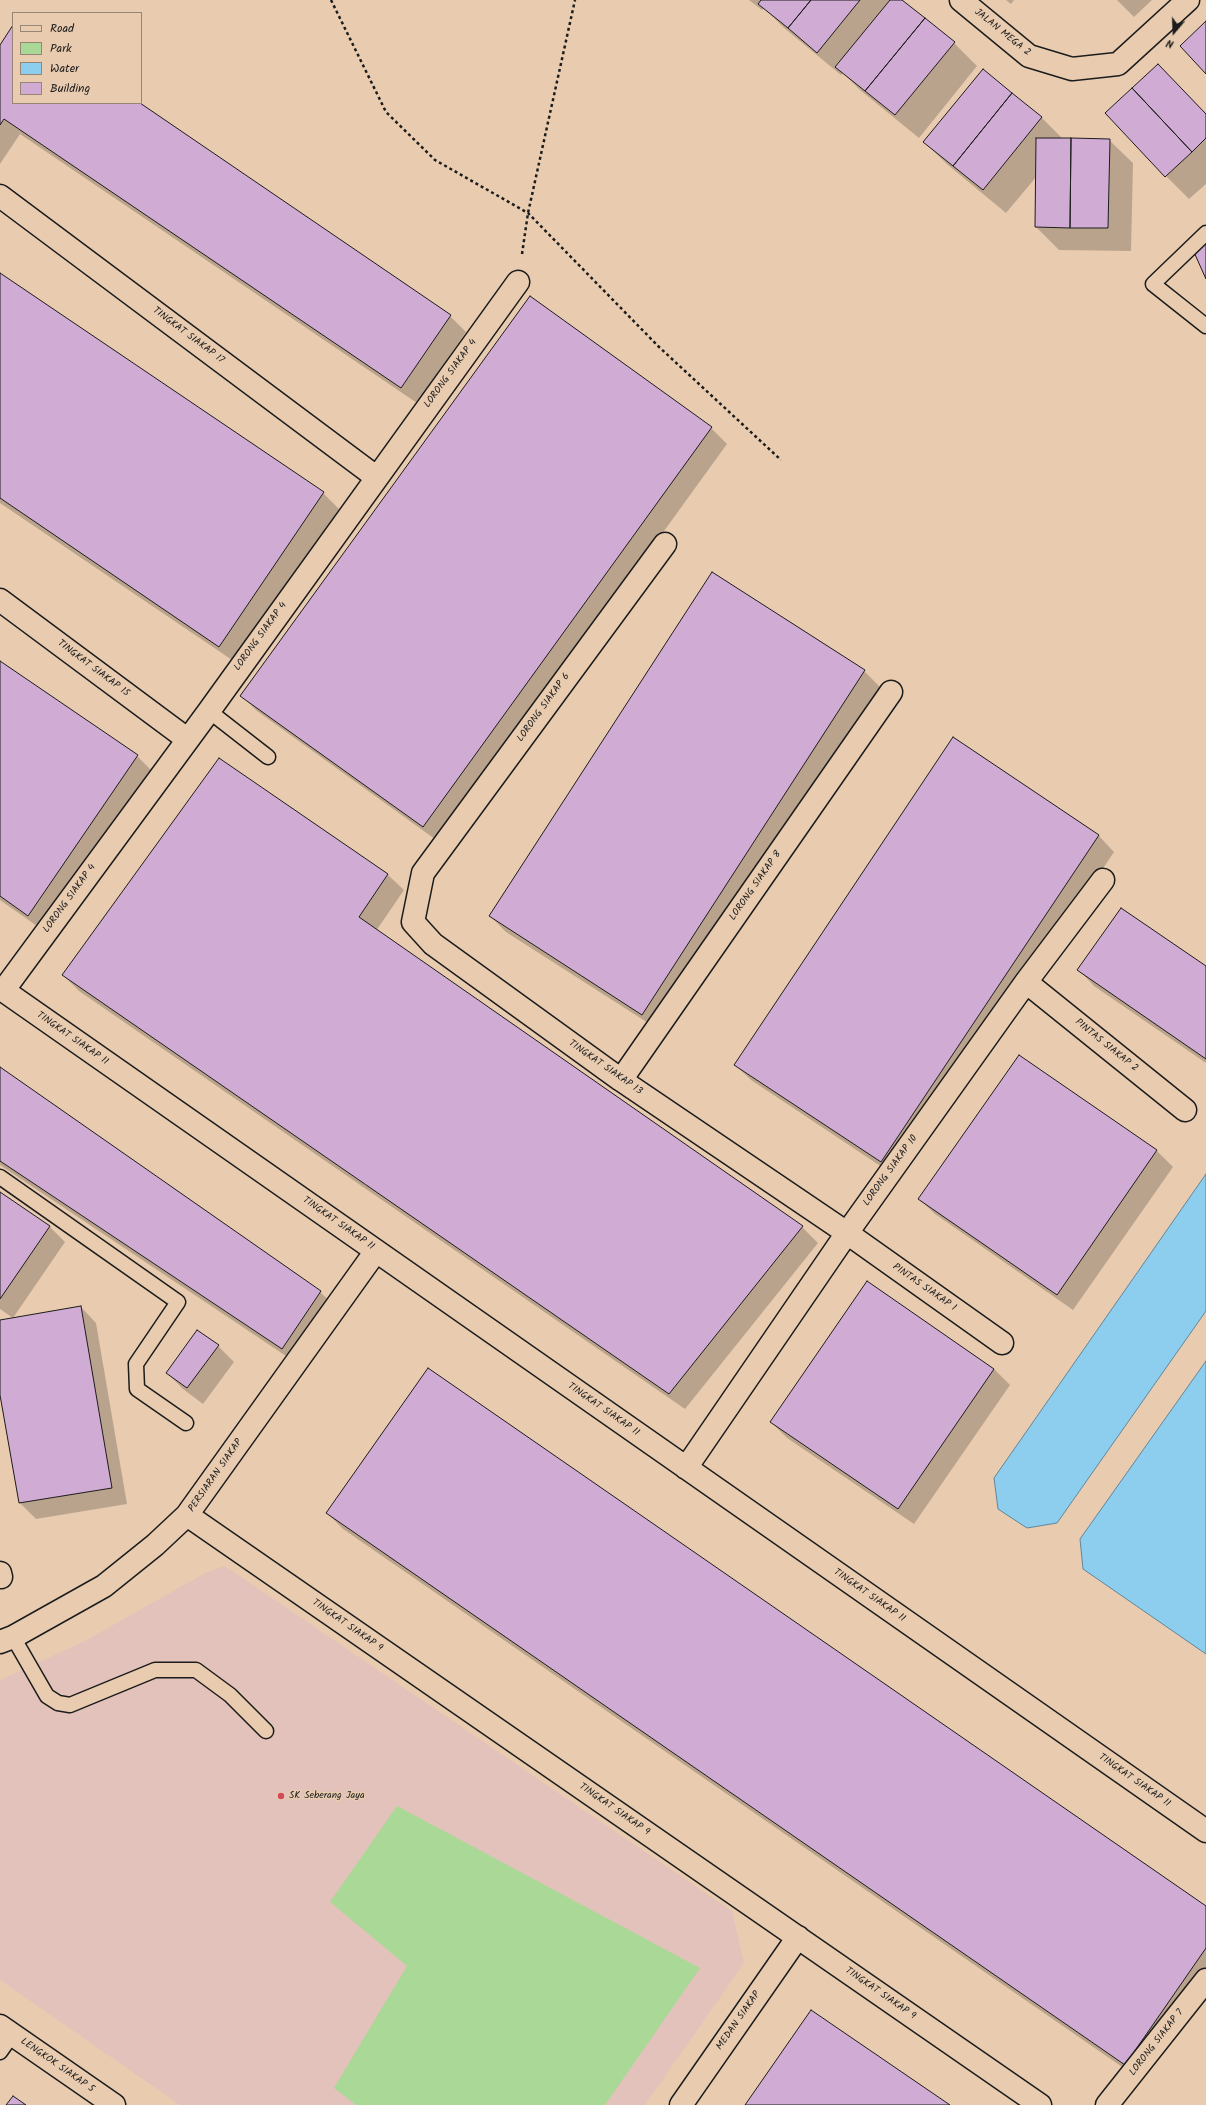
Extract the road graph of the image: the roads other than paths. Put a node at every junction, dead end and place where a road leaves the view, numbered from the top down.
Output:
1 (961, 0) edge
2 (1188, 0) edge
3 (0, 196) edge
4 (1206, 233) edge
5 (518, 282) road end
6 (1206, 326) edge
7 (376, 477) junction
8 (665, 544) dead end
9 (0, 600) edge
10 (891, 692) dead end
11 (209, 711) junction
12 (187, 739) junction
13 (268, 757) dead end
14 (423, 872) joint
15 (1103, 880) dead end
16 (1026, 982) junction
17 (2, 989) edge
18 (620, 1080) junction
19 (1185, 1110) dead end
20 (0, 1177) edge
21 (846, 1232) junction
22 (376, 1251) junction
23 (1002, 1343) dead end
24 (186, 1423) dead end
25 (686, 1468) junction
26 (187, 1515) junction
27 (6, 1639) edge
28 (266, 1731) dead end
29 (1206, 1831) edge
30 (798, 1937) junction
31 (1206, 1980) edge
32 (4, 2038) edge
33 (114, 2105) edge
34 (681, 2105) edge
35 (1040, 2105) edge
36 (1107, 2105) edge

1 - 2 street, JALAN MEGA 2
3 - 7 street, TINGKAT SIAKAP 17
4 - 6 lane
5 - 7 street, LORONG SIAKAP 4
7 - 11 street, LORONG SIAKAP 4
8 - 14 street, LORONG SIAKAP 6
9 - 12 street, TINGKAT SIAKAP 15
10 - 18 street, LORONG SIAKAP 8
11 - 12 street, LORONG SIAKAP 4
11 - 13 lane
12 - 17 street, LORONG SIAKAP 4
14 - 18 street, TINGKAT SIAKAP 13
15 - 16 street, LORONG SIAKAP 10
16 - 19 street, PINTAS SIAKAP 2
16 - 21 street, LORONG SIAKAP 10
17 - 22 street, TINGKAT SIAKAP 11
18 - 21 street, TINGKAT SIAKAP 13
20 - 24 lane
21 - 23 street, PINTAS SIAKAP 1
21 - 25 street, LORONG SIAKAP 10
22 - 25 street, TINGKAT SIAKAP 11
22 - 26 street, PERSIARAN SIAKAP
25 - 29 street, TINGKAT SIAKAP 11
26 - 27 street, PERSIARAN SIAKAP
26 - 30 street, TINGKAT SIAKAP 9
27 - 28 lane
30 - 34 street, MEDAN SIAKAP
30 - 35 street, TINGKAT SIAKAP 9
31 - 36 street, LORONG SIAKAP 7
32 - 33 street, LENGKOK SIAKAP 5

